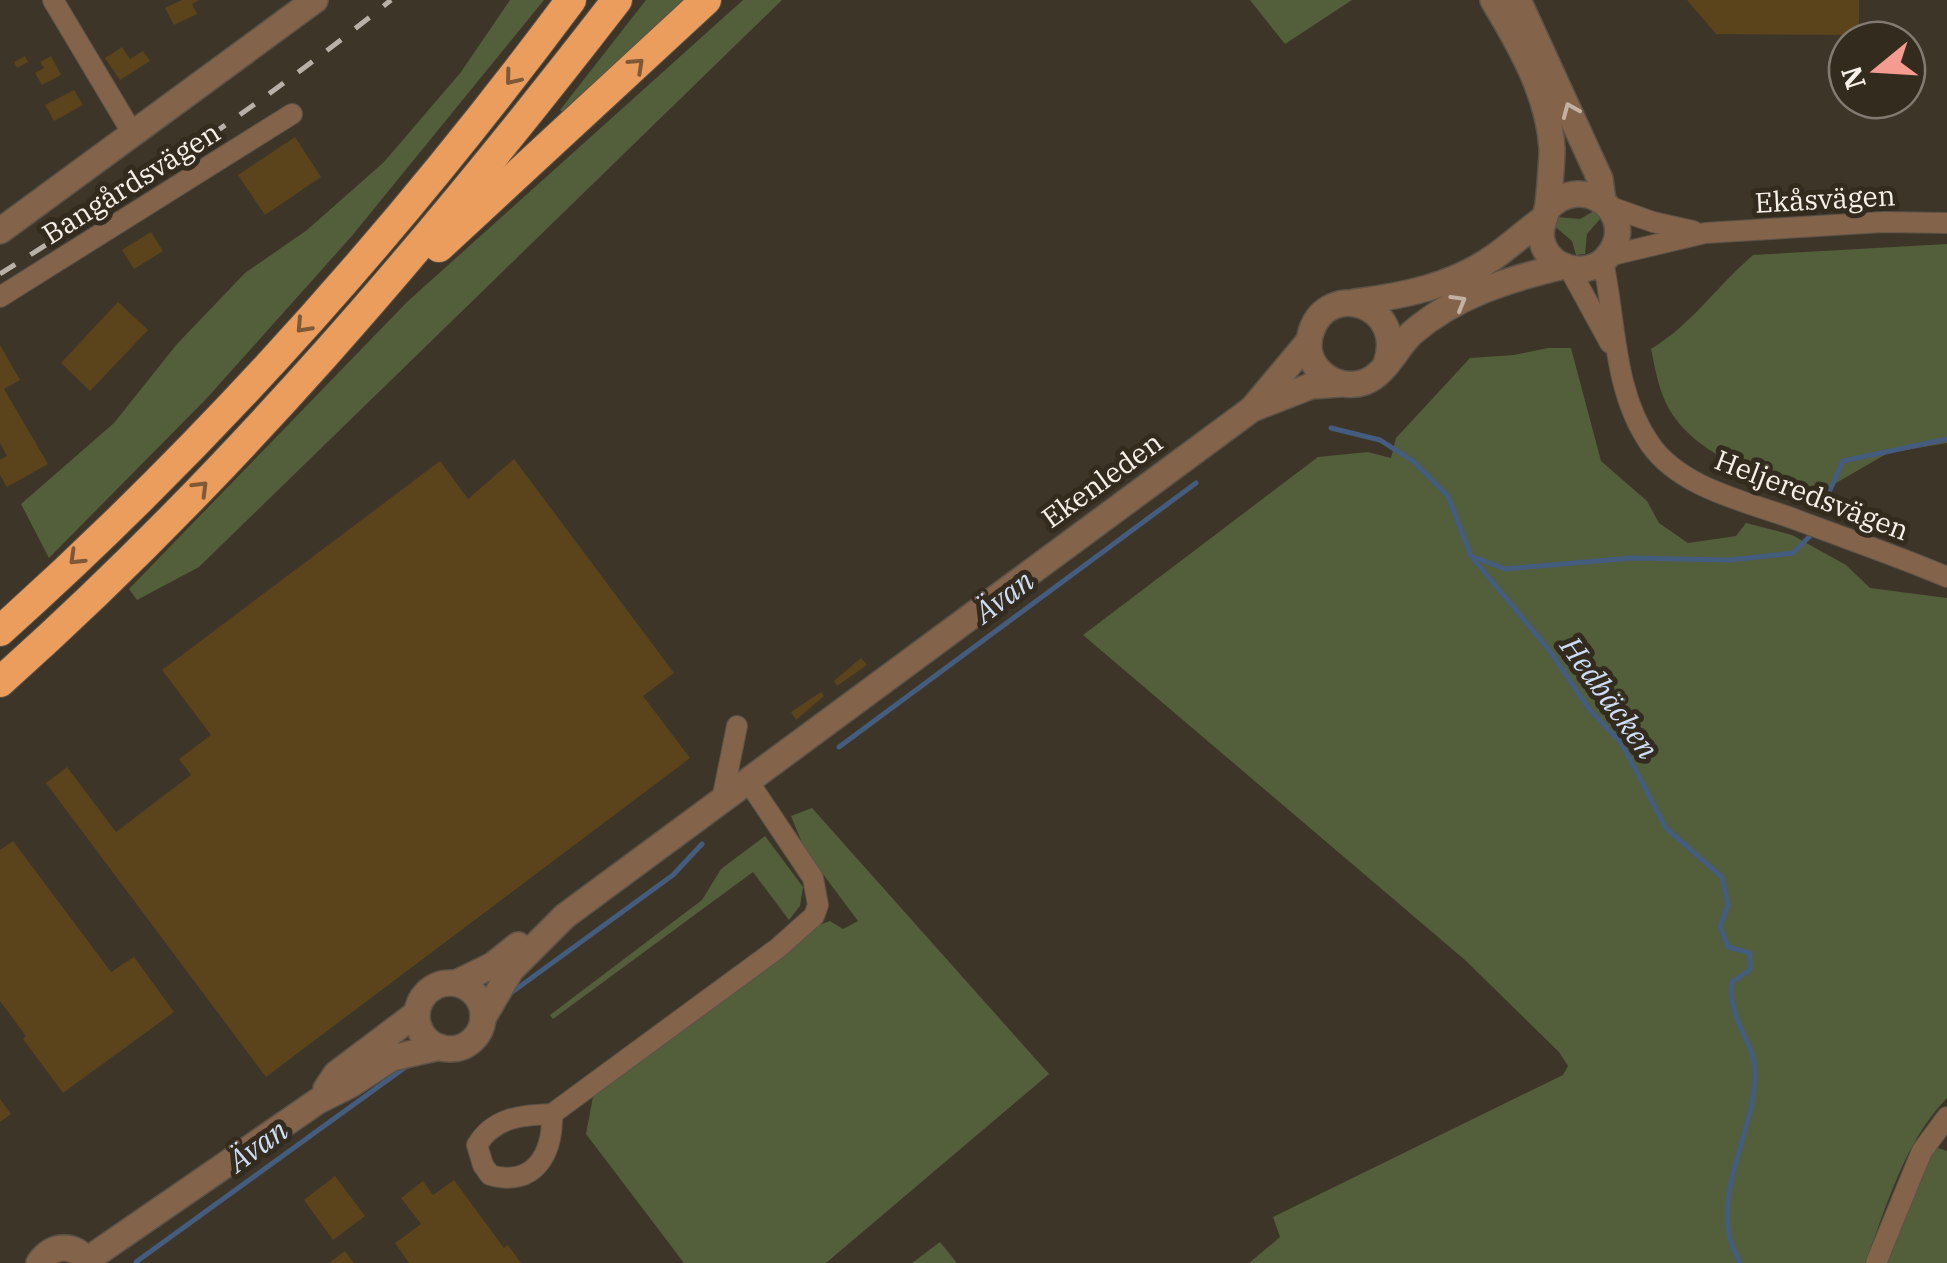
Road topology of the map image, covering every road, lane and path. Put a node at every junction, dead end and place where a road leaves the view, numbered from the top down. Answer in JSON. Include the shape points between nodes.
{"nodes":[{"id":1,"x":52,"y":0,"type":"edge"},
{"id":2,"x":316,"y":0,"type":"edge"},
{"id":3,"x":571,"y":0,"type":"edge"},
{"id":4,"x":617,"y":0,"type":"edge"},
{"id":5,"x":706,"y":0,"type":"edge"},
{"id":6,"x":1493,"y":0,"type":"edge"},
{"id":7,"x":1518,"y":0,"type":"edge"},
{"id":8,"x":292,"y":114,"type":"dead end"},
{"id":9,"x":133,"y":134,"type":"junction"},
{"id":10,"x":1605,"y":203,"type":"junction"},
{"id":11,"x":1545,"y":214,"type":"junction"},
{"id":12,"x":1947,"y":223,"type":"edge"},
{"id":13,"x":0,"y":231,"type":"edge"},
{"id":14,"x":1705,"y":233,"type":"junction"},
{"id":15,"x":1605,"y":258,"type":"junction"},
{"id":16,"x":1566,"y":267,"type":"junction"},
{"id":17,"x":0,"y":298,"type":"edge"},
{"id":18,"x":1349,"y":303,"type":"junction"},
{"id":19,"x":1309,"y":341,"type":"junction"},
{"id":20,"x":333,"y":344,"type":"junction"},
{"id":21,"x":1614,"y":348,"type":"junction"},
{"id":22,"x":1386,"y":364,"type":"junction"},
{"id":23,"x":1342,"y":384,"type":"junction"},
{"id":24,"x":1252,"y":409,"type":"junction"},
{"id":25,"x":1947,"y":576,"type":"edge"},
{"id":26,"x":0,"y":631,"type":"edge"},
{"id":27,"x":0,"y":682,"type":"edge"},
{"id":28,"x":737,"y":726,"type":"dead end"},
{"id":29,"x":748,"y":781,"type":"junction"},
{"id":30,"x":722,"y":800,"type":"junction"},
{"id":31,"x":565,"y":916,"type":"junction"},
{"id":32,"x":456,"y":983,"type":"junction"},
{"id":33,"x":417,"y":1013,"type":"junction"},
{"id":34,"x":483,"y":1018,"type":"junction"},
{"id":35,"x":440,"y":1047,"type":"junction"},
{"id":36,"x":318,"y":1101,"type":"junction"},
{"id":37,"x":552,"y":1114,"type":"dead end"},
{"id":38,"x":1947,"y":1117,"type":"edge"},
{"id":39,"x":88,"y":1261,"type":"edge"},
{"id":40,"x":39,"y":1263,"type":"edge"},
{"id":41,"x":1876,"y":1263,"type":"edge"}],
"edges":[{"from":1,"to":9,"type":"street"},
{"from":2,"to":9,"type":"street"},
{"from":3,"to":26,"type":"highway","one_way":true,"via":[[310,320]]},
{"from":4,"to":20,"type":"highway"},
{"from":20,"to":5,"type":"highway","one_way":true},
{"from":6,"to":11,"type":"street","via":[[1532,73],[1548,120]]},
{"from":10,"to":7,"type":"street","one_way":true},
{"from":8,"to":17,"type":"street","name":"Bangårdsvägen"},
{"from":9,"to":13,"type":"street"},
{"from":10,"to":11,"type":"street","via":[[1573,193]]},
{"from":10,"to":14,"type":"street","name":"Ekåsvägen"},
{"from":10,"to":15,"type":"street","via":[[1617,230]]},
{"from":11,"to":16,"type":"street","via":[[1544,247]]},
{"from":11,"to":18,"type":"street","via":[[1491,259],[1435,286]]},
{"from":12,"to":14,"type":"street","name":"Ekåsvägen"},
{"from":14,"to":15,"type":"street","name":"Ekåsvägen"},
{"from":15,"to":16,"type":"street","via":[[1588,268]]},
{"from":15,"to":21,"type":"street","name":"Heljeredsvägen"},
{"from":16,"to":21,"type":"street","name":"Heljeredsvägen"},
{"from":22,"to":16,"type":"street","one_way":true,"via":[[1411,334],[1476,292]]},
{"from":18,"to":19,"type":"street","via":[[1326,310]]},
{"from":18,"to":22,"type":"street","via":[[1372,310],[1388,328]]},
{"from":19,"to":23,"type":"street","via":[[1314,364]]},
{"from":19,"to":24,"type":"street","name":"Ekenleden"},
{"from":27,"to":20,"type":"highway","one_way":true,"via":[[210,479]]},
{"from":21,"to":25,"type":"street","name":"Heljeredsvägen","via":[[1642,429],[1672,467]]},
{"from":22,"to":23,"type":"street","via":[[1362,384]]},
{"from":23,"to":24,"type":"street","name":"Ekenleden","via":[[1311,386]]},
{"from":24,"to":29,"type":"street","name":"Ekenleden"},
{"from":28,"to":30,"type":"street"},
{"from":29,"to":30,"type":"street","name":"Ekenleden"},
{"from":29,"to":37,"type":"street","via":[[812,878],[818,894],[814,916]]},
{"from":30,"to":31,"type":"street","name":"Ekenleden"},
{"from":31,"to":32,"type":"street","name":"Ekenleden"},
{"from":31,"to":34,"type":"street","name":"Ekenleden","via":[[512,970]]},
{"from":32,"to":33,"type":"street","name":"Ekenleden","via":[[434,986]]},
{"from":32,"to":34,"type":"street","via":[[473,992]]},
{"from":33,"to":35,"type":"street","via":[[420,1031]]},
{"from":33,"to":36,"type":"street","name":"Ekenleden","via":[[336,1074]]},
{"from":34,"to":35,"type":"street","name":"Ekenleden","via":[[468,1043]]},
{"from":35,"to":36,"type":"street","name":"Ekenleden","via":[[392,1058]]},
{"from":36,"to":39,"type":"street","name":"Ekenleden"},
{"from":38,"to":41,"type":"street","via":[[1922,1151]]},
{"from":39,"to":40,"type":"street","name":"Ekenleden","via":[[62,1247]]}]}
